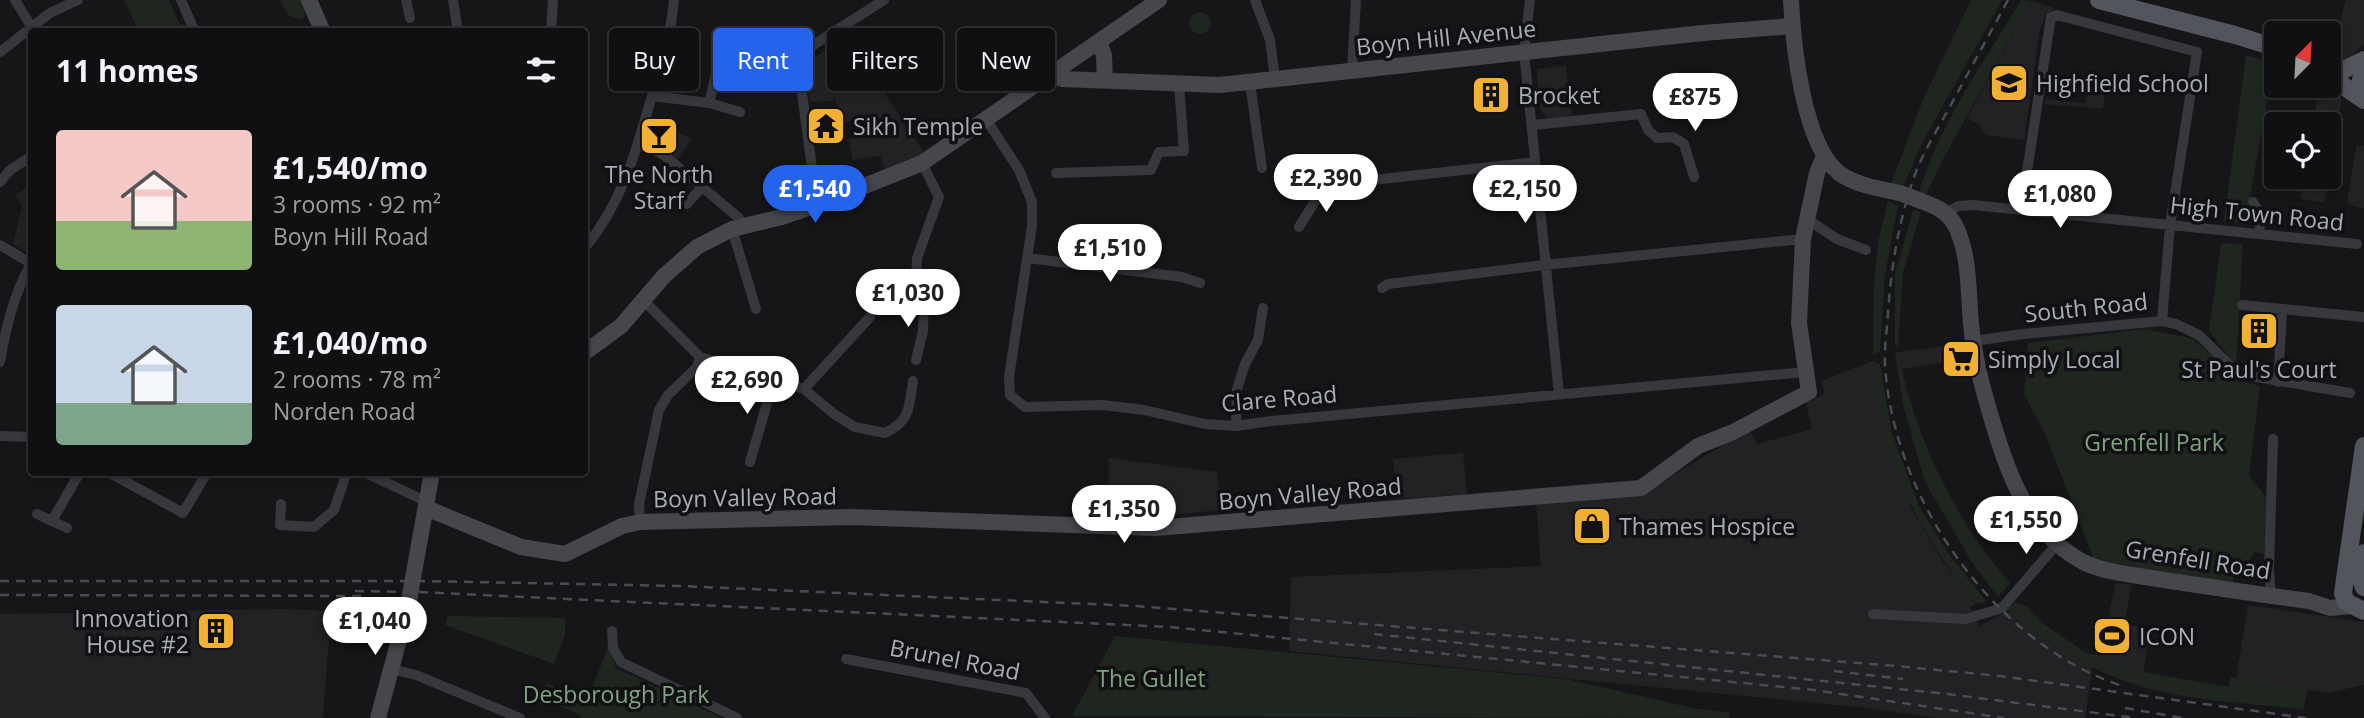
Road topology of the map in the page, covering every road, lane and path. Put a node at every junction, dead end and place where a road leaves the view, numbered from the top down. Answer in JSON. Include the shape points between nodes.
{"nodes":[{"id":1,"x":15,"y":0,"type":"edge"},
{"id":2,"x":78,"y":0,"type":"edge"},
{"id":3,"x":181,"y":0,"type":"edge"},
{"id":4,"x":309,"y":0,"type":"edge"},
{"id":5,"x":406,"y":0,"type":"edge"},
{"id":6,"x":453,"y":0,"type":"edge"},
{"id":7,"x":553,"y":0,"type":"edge"},
{"id":8,"x":674,"y":0,"type":"edge"},
{"id":9,"x":884,"y":0,"type":"edge"},
{"id":10,"x":1159,"y":0,"type":"edge"},
{"id":11,"x":1255,"y":0,"type":"edge"},
{"id":12,"x":1356,"y":0,"type":"edge"},
{"id":13,"x":1530,"y":0,"type":"edge"},
{"id":14,"x":1791,"y":0,"type":"edge"},
{"id":15,"x":2099,"y":0,"type":"edge"},
{"id":16,"x":410,"y":18,"type":"dead end"},
{"id":17,"x":31,"y":26,"type":"junction"},
{"id":18,"x":1792,"y":26,"type":"junction"},
{"id":19,"x":29,"y":28,"type":"edge"},
{"id":20,"x":193,"y":28,"type":"edge"},
{"id":21,"x":321,"y":28,"type":"edge"},
{"id":22,"x":457,"y":28,"type":"edge"},
{"id":23,"x":551,"y":28,"type":"edge"},
{"id":24,"x":28,"y":29,"type":"edge"},
{"id":25,"x":1099,"y":42,"type":"junction"},
{"id":26,"x":2264,"y":44,"type":"edge"},
{"id":27,"x":0,"y":52,"type":"edge"},
{"id":28,"x":1524,"y":52,"type":"junction"},
{"id":29,"x":2364,"y":60,"type":"edge"},
{"id":30,"x":2364,"y":68,"type":"edge"},
{"id":31,"x":1352,"y":70,"type":"junction"},
{"id":32,"x":2342,"y":71,"type":"edge"},
{"id":33,"x":1055,"y":72,"type":"edge"},
{"id":34,"x":1055,"y":76,"type":"edge"},
{"id":35,"x":1275,"y":79,"type":"junction"},
{"id":36,"x":1105,"y":80,"type":"junction"},
{"id":37,"x":1250,"y":83,"type":"junction"},
{"id":38,"x":1179,"y":85,"type":"junction"},
{"id":39,"x":2342,"y":85,"type":"edge"},
{"id":40,"x":713,"y":87,"type":"edge"},
{"id":41,"x":1027,"y":91,"type":"edge"},
{"id":42,"x":2364,"y":93,"type":"edge"},
{"id":43,"x":652,"y":96,"type":"junction"},
{"id":44,"x":2364,"y":100,"type":"edge"},
{"id":45,"x":709,"y":103,"type":"junction"},
{"id":46,"x":740,"y":112,"type":"dead end"},
{"id":47,"x":986,"y":119,"type":"junction"},
{"id":48,"x":1532,"y":125,"type":"junction"},
{"id":49,"x":639,"y":141,"type":"junction"},
{"id":50,"x":1824,"y":156,"type":"junction"},
{"id":51,"x":28,"y":159,"type":"edge"},
{"id":52,"x":1535,"y":162,"type":"junction"},
{"id":53,"x":922,"y":163,"type":"junction"},
{"id":54,"x":1262,"y":168,"type":"dead end"},
{"id":55,"x":1056,"y":173,"type":"dead end"},
{"id":56,"x":1694,"y":177,"type":"dead end"},
{"id":57,"x":0,"y":182,"type":"edge"},
{"id":58,"x":702,"y":187,"type":"junction"},
{"id":59,"x":2253,"y":202,"type":"dead end"},
{"id":60,"x":687,"y":204,"type":"dead end"},
{"id":61,"x":817,"y":205,"type":"junction"},
{"id":62,"x":2021,"y":210,"type":"junction"},
{"id":63,"x":1946,"y":213,"type":"junction"},
{"id":64,"x":1807,"y":219,"type":"junction"},
{"id":65,"x":735,"y":224,"type":"junction"},
{"id":66,"x":2171,"y":226,"type":"junction"},
{"id":67,"x":1299,"y":227,"type":"dead end"},
{"id":68,"x":2259,"y":233,"type":"junction"},
{"id":69,"x":1803,"y":239,"type":"junction"},
{"id":70,"x":588,"y":243,"type":"edge"},
{"id":71,"x":2357,"y":244,"type":"dead end"},
{"id":72,"x":0,"y":245,"type":"edge"},
{"id":73,"x":1866,"y":250,"type":"dead end"},
{"id":74,"x":1027,"y":258,"type":"junction"},
{"id":75,"x":28,"y":262,"type":"edge"},
{"id":76,"x":1544,"y":265,"type":"junction"},
{"id":77,"x":28,"y":269,"type":"edge"},
{"id":78,"x":1200,"y":283,"type":"dead end"},
{"id":79,"x":1382,"y":288,"type":"dead end"},
{"id":80,"x":643,"y":300,"type":"junction"},
{"id":81,"x":2242,"y":305,"type":"dead end"},
{"id":82,"x":1263,"y":308,"type":"dead end"},
{"id":83,"x":756,"y":309,"type":"dead end"},
{"id":84,"x":2282,"y":310,"type":"junction"},
{"id":85,"x":870,"y":317,"type":"dead end"},
{"id":86,"x":2363,"y":317,"type":"edge"},
{"id":87,"x":2162,"y":321,"type":"junction"},
{"id":88,"x":1973,"y":341,"type":"junction"},
{"id":89,"x":588,"y":351,"type":"edge"},
{"id":90,"x":701,"y":357,"type":"junction"},
{"id":91,"x":916,"y":360,"type":"dead end"},
{"id":92,"x":0,"y":362,"type":"edge"},
{"id":93,"x":1805,"y":372,"type":"junction"},
{"id":94,"x":774,"y":379,"type":"junction"},
{"id":95,"x":913,"y":381,"type":"dead end"},
{"id":96,"x":2278,"y":382,"type":"junction"},
{"id":97,"x":804,"y":389,"type":"junction"},
{"id":98,"x":2350,"y":393,"type":"dead end"},
{"id":99,"x":1559,"y":394,"type":"junction"},
{"id":100,"x":1236,"y":426,"type":"junction"},
{"id":101,"x":0,"y":436,"type":"edge"},
{"id":102,"x":28,"y":437,"type":"edge"},
{"id":103,"x":2273,"y":439,"type":"dead end"},
{"id":104,"x":2364,"y":446,"type":"edge"},
{"id":105,"x":750,"y":462,"type":"dead end"},
{"id":106,"x":78,"y":476,"type":"edge"},
{"id":107,"x":114,"y":476,"type":"edge"},
{"id":108,"x":205,"y":476,"type":"dead end"},
{"id":109,"x":346,"y":476,"type":"edge"},
{"id":110,"x":371,"y":476,"type":"edge"},
{"id":111,"x":431,"y":476,"type":"edge"},
{"id":112,"x":281,"y":504,"type":"dead end"},
{"id":113,"x":423,"y":504,"type":"junction"},
{"id":114,"x":37,"y":513,"type":"dead end"},
{"id":115,"x":52,"y":521,"type":"junction"},
{"id":116,"x":640,"y":522,"type":"junction"},
{"id":117,"x":67,"y":528,"type":"dead end"},
{"id":118,"x":2057,"y":544,"type":"junction"},
{"id":119,"x":2364,"y":553,"type":"edge"},
{"id":120,"x":2364,"y":588,"type":"edge"},
{"id":121,"x":2271,"y":596,"type":"junction"},
{"id":122,"x":2353,"y":603,"type":"edge"},
{"id":123,"x":1873,"y":614,"type":"dead end"},
{"id":124,"x":612,"y":631,"type":"dead end"},
{"id":125,"x":846,"y":659,"type":"dead end"},
{"id":126,"x":391,"y":669,"type":"junction"},
{"id":127,"x":378,"y":718,"type":"edge"},
{"id":128,"x":520,"y":718,"type":"edge"},
{"id":129,"x":737,"y":718,"type":"edge"},
{"id":130,"x":1045,"y":718,"type":"edge"}],
"edges":[{"from":1,"to":17,"type":"street"},
{"from":2,"to":17,"type":"street"},
{"from":3,"to":20,"type":"street"},
{"from":4,"to":21,"type":"street"},
{"from":5,"to":16,"type":"street"},
{"from":6,"to":22,"type":"street"},
{"from":7,"to":23,"type":"street"},
{"from":8,"to":43,"type":"street","via":[[668,43]]},
{"from":9,"to":61,"type":"street","via":[[804,51],[798,64]]},
{"from":10,"to":25,"type":"street"},
{"from":11,"to":35,"type":"street","via":[[1270,40]]},
{"from":12,"to":31,"type":"street"},
{"from":13,"to":28,"type":"street"},
{"from":14,"to":18,"type":"street"},
{"from":15,"to":26,"type":"main road"},
{"from":17,"to":19,"type":"street"},
{"from":18,"to":28,"type":"street","name":"Boyn Hill Avenue"},
{"from":18,"to":50,"type":"street","via":[[1807,111]]},
{"from":24,"to":27,"type":"street"},
{"from":25,"to":33,"type":"street"},
{"from":25,"to":36,"type":"street"},
{"from":28,"to":31,"type":"street","name":"Boyn Hill Avenue"},
{"from":28,"to":48,"type":"street"},
{"from":29,"to":32,"type":"main road"},
{"from":30,"to":42,"type":"main road"},
{"from":31,"to":35,"type":"street","name":"Boyn Hill Avenue"},
{"from":34,"to":36,"type":"street","name":"Boyn Hill Avenue"},
{"from":35,"to":37,"type":"street","name":"Boyn Hill Avenue"},
{"from":36,"to":38,"type":"street","name":"Boyn Hill Avenue"},
{"from":37,"to":38,"type":"street","name":"Boyn Hill Avenue"},
{"from":37,"to":54,"type":"street"},
{"from":38,"to":55,"type":"street","via":[[1184,151],[1158,152],[1151,170]]},
{"from":39,"to":44,"type":"main road"},
{"from":40,"to":45,"type":"street"},
{"from":41,"to":47,"type":"street"},
{"from":43,"to":45,"type":"street"},
{"from":43,"to":49,"type":"street"},
{"from":45,"to":46,"type":"street"},
{"from":47,"to":53,"type":"street"},
{"from":47,"to":74,"type":"street","name":"Clare Road","via":[[1019,170],[1032,202]]},
{"from":48,"to":52,"type":"street"},
{"from":48,"to":56,"type":"street","via":[[1646,113],[1648,130],[1657,138],[1673,137],[1684,144]]},
{"from":49,"to":58,"type":"street"},
{"from":49,"to":70,"type":"street","via":[[617,201]]},
{"from":50,"to":63,"type":"street","bridge":true,"via":[[1847,178],[1900,193]]},
{"from":50,"to":64,"type":"street"},
{"from":51,"to":57,"type":"street"},
{"from":52,"to":67,"type":"street","via":[[1369,185],[1337,184],[1320,193]]},
{"from":52,"to":76,"type":"street"},
{"from":53,"to":61,"type":"street"},
{"from":53,"to":91,"type":"street","via":[[939,197],[917,258],[916,281],[924,300]]},
{"from":58,"to":60,"type":"street"},
{"from":58,"to":65,"type":"street"},
{"from":59,"to":68,"type":"street","via":[[2261,215]]},
{"from":61,"to":65,"type":"street","via":[[782,217]]},
{"from":62,"to":63,"type":"street","name":"High Town Road","via":[[1958,206]]},
{"from":62,"to":66,"type":"street","name":"High Town Road"},
{"from":62,"to":66,"type":"street","via":[[2048,25],[2057,15],[2197,52]]},
{"from":63,"to":88,"type":"street","name":"Grenfell Road","via":[[1962,246]]},
{"from":64,"to":69,"type":"street"},
{"from":64,"to":73,"type":"street","via":[[1837,239]]},
{"from":65,"to":80,"type":"street","via":[[697,247]]},
{"from":65,"to":83,"type":"street"},
{"from":66,"to":68,"type":"street","name":"High Town Road"},
{"from":66,"to":87,"type":"street"},
{"from":68,"to":71,"type":"street","name":"High Town Road"},
{"from":69,"to":76,"type":"street"},
{"from":69,"to":93,"type":"street","via":[[1799,323]]},
{"from":72,"to":75,"type":"street"},
{"from":74,"to":78,"type":"street"},
{"from":74,"to":100,"type":"street","name":"Clare Road","via":[[1009,377],[1010,395],[1018,403],[1025,407],[1102,405]]},
{"from":76,"to":79,"type":"street"},
{"from":76,"to":99,"type":"street"},
{"from":77,"to":92,"type":"street","via":[[7,321]]},
{"from":80,"to":89,"type":"street","via":[[621,326]]},
{"from":80,"to":90,"type":"street"},
{"from":81,"to":84,"type":"street"},
{"from":82,"to":100,"type":"street","via":[[1258,340],[1237,390]]},
{"from":84,"to":86,"type":"street"},
{"from":84,"to":96,"type":"street"},
{"from":85,"to":97,"type":"street"},
{"from":87,"to":88,"type":"street","name":"South Road"},
{"from":87,"to":96,"type":"street","name":"South Road","via":[[2199,335],[2239,374]]},
{"from":88,"to":118,"type":"street","name":"Grenfell Road","via":[[2002,456],[2031,515]]},
{"from":90,"to":94,"type":"street"},
{"from":90,"to":116,"type":"street","via":[[659,410],[639,503]]},
{"from":93,"to":99,"type":"street","name":"Clare Road"},
{"from":93,"to":116,"type":"street","name":"Boyn Valley Road","via":[[1809,392],[1698,446],[1641,488],[1155,528],[852,517]]},
{"from":94,"to":97,"type":"street"},
{"from":94,"to":105,"type":"street"},
{"from":95,"to":97,"type":"street","via":[[908,414],[885,433],[855,427]]},
{"from":96,"to":98,"type":"street","name":"South Road"},
{"from":99,"to":100,"type":"street","name":"Clare Road"},
{"from":101,"to":102,"type":"street"},
{"from":103,"to":121,"type":"street"},
{"from":104,"to":122,"type":"main road"},
{"from":106,"to":115,"type":"street"},
{"from":107,"to":108,"type":"street","via":[[182,518]]},
{"from":109,"to":112,"type":"street","via":[[334,510],[314,527],[280,525]]},
{"from":110,"to":113,"type":"street"},
{"from":111,"to":113,"type":"street"},
{"from":113,"to":116,"type":"street","name":"Boyn Valley Road","via":[[521,547],[565,554]]},
{"from":113,"to":126,"type":"street","via":[[408,606]]},
{"from":114,"to":115,"type":"street"},
{"from":115,"to":117,"type":"street"},
{"from":118,"to":121,"type":"street","name":"Grenfell Road","via":[[2090,565]]},
{"from":118,"to":123,"type":"street","via":[[2002,608],[1966,619]]},
{"from":119,"to":120,"type":"main road"},
{"from":120,"to":122,"type":"street","name":"Grenfell Road"},
{"from":121,"to":122,"type":"street","name":"Grenfell Road","via":[[2330,608]]},
{"from":124,"to":129,"type":"street","via":[[613,648],[621,662]]},
{"from":125,"to":130,"type":"street","name":"Brunel Road","via":[[1026,693]]},
{"from":126,"to":127,"type":"street"},
{"from":126,"to":128,"type":"street"}]}
